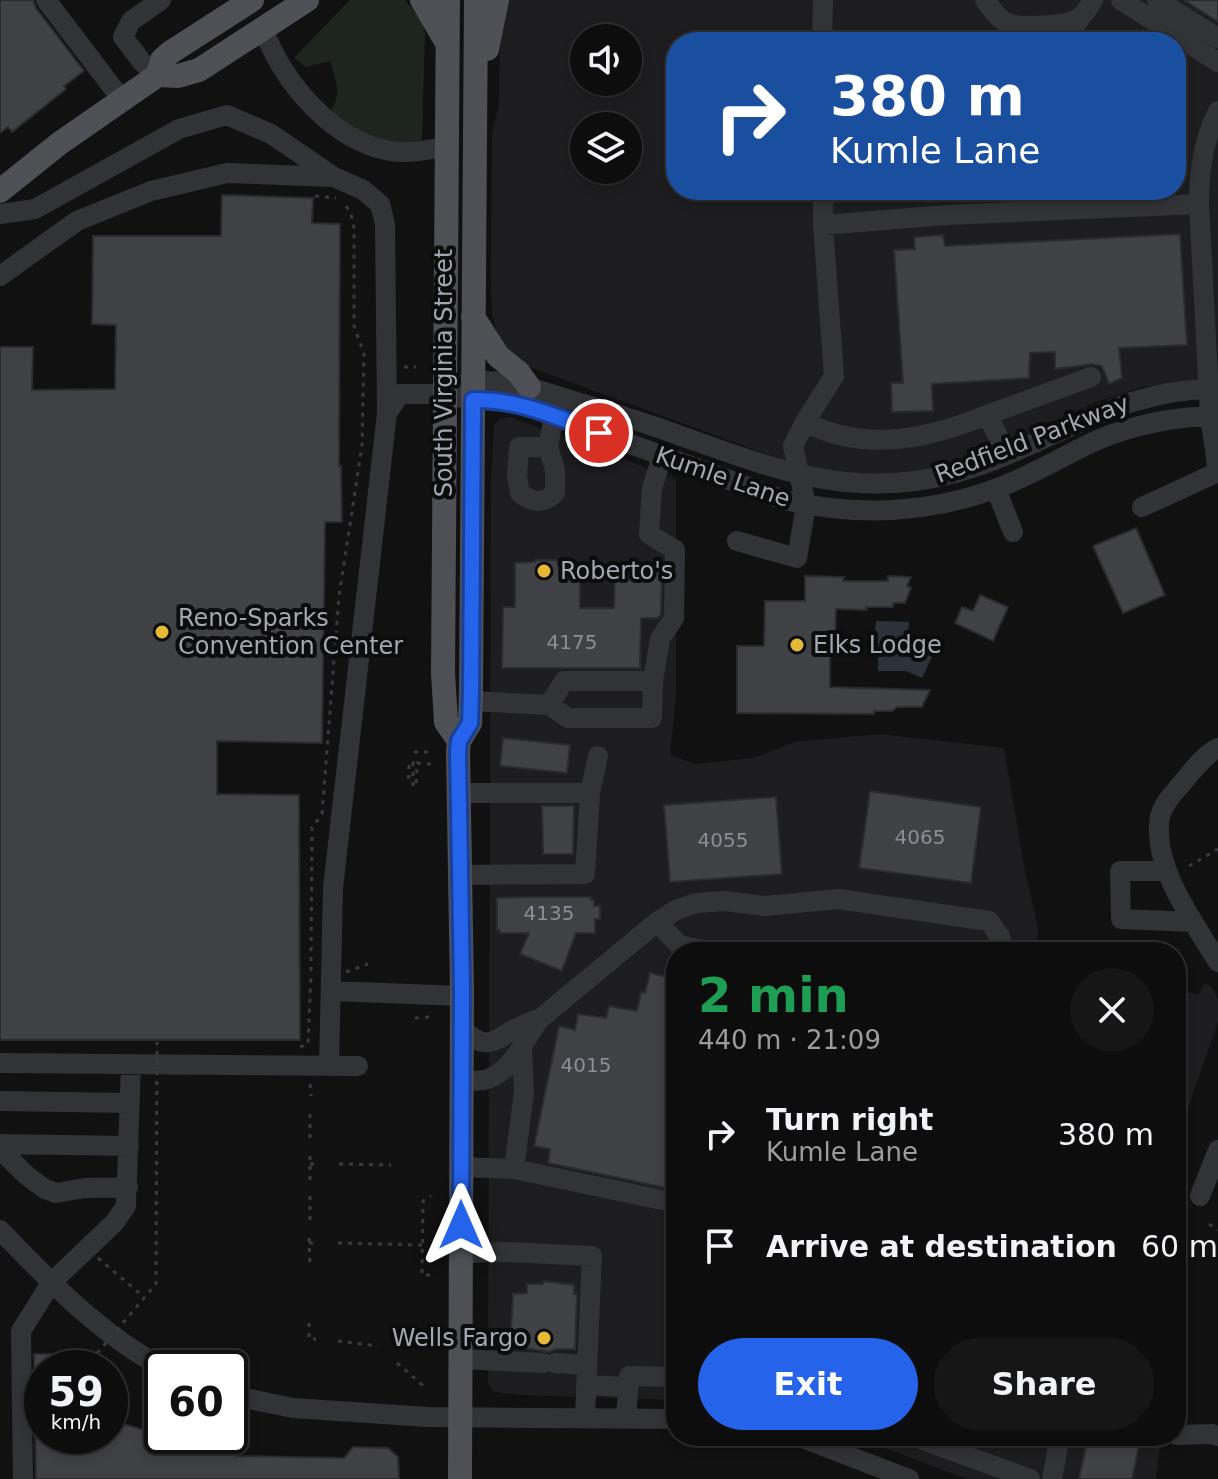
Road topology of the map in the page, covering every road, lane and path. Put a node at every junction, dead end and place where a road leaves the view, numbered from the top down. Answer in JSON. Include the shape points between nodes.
{"nodes":[{"id":1,"x":46,"y":0,"type":"edge"},
{"id":2,"x":161,"y":0,"type":"edge"},
{"id":3,"x":252,"y":0,"type":"edge"},
{"id":4,"x":307,"y":0,"type":"edge"},
{"id":5,"x":422,"y":0,"type":"edge"},
{"id":6,"x":448,"y":0,"type":"edge"},
{"id":7,"x":476,"y":0,"type":"edge"},
{"id":8,"x":497,"y":0,"type":"edge"},
{"id":9,"x":823,"y":0,"type":"edge"},
{"id":10,"x":985,"y":0,"type":"edge"},
{"id":11,"x":1093,"y":0,"type":"edge"},
{"id":12,"x":1121,"y":0,"type":"edge"},
{"id":13,"x":1157,"y":0,"type":"edge"},
{"id":14,"x":1080,"y":19,"type":"junction"},
{"id":15,"x":263,"y":28,"type":"junction"},
{"id":16,"x":822,"y":32,"type":"edge"},
{"id":17,"x":1069,"y":32,"type":"edge"},
{"id":18,"x":1171,"y":32,"type":"edge"},
{"id":19,"x":1218,"y":38,"type":"edge"},
{"id":20,"x":1186,"y":42,"type":"edge"},
{"id":21,"x":447,"y":44,"type":"junction"},
{"id":22,"x":1218,"y":62,"type":"edge"},
{"id":23,"x":158,"y":75,"type":"junction"},
{"id":24,"x":122,"y":100,"type":"junction"},
{"id":25,"x":475,"y":107,"type":"junction"},
{"id":26,"x":1218,"y":111,"type":"edge"},
{"id":27,"x":445,"y":147,"type":"junction"},
{"id":28,"x":334,"y":177,"type":"junction"},
{"id":29,"x":0,"y":191,"type":"edge"},
{"id":30,"x":315,"y":196,"type":"dead end"},
{"id":31,"x":823,"y":200,"type":"edge"},
{"id":32,"x":1199,"y":204,"type":"junction"},
{"id":33,"x":0,"y":214,"type":"edge"},
{"id":34,"x":823,"y":225,"type":"junction"},
{"id":35,"x":0,"y":276,"type":"edge"},
{"id":36,"x":473,"y":317,"type":"junction"},
{"id":37,"x":1091,"y":377,"type":"dead end"},
{"id":38,"x":529,"y":387,"type":"junction"},
{"id":39,"x":1214,"y":389,"type":"edge"},
{"id":40,"x":473,"y":391,"type":"junction"},
{"id":41,"x":444,"y":394,"type":"junction"},
{"id":42,"x":387,"y":413,"type":"junction"},
{"id":43,"x":987,"y":415,"type":"junction"},
{"id":44,"x":554,"y":416,"type":"junction"},
{"id":45,"x":1214,"y":416,"type":"edge"},
{"id":46,"x":805,"y":422,"type":"junction"},
{"id":47,"x":548,"y":447,"type":"junction"},
{"id":48,"x":1007,"y":453,"type":"junction"},
{"id":49,"x":662,"y":457,"type":"junction"},
{"id":50,"x":1218,"y":472,"type":"edge"},
{"id":51,"x":797,"y":475,"type":"junction"},
{"id":52,"x":996,"y":489,"type":"junction"},
{"id":53,"x":806,"y":505,"type":"junction"},
{"id":54,"x":1142,"y":507,"type":"dead end"},
{"id":55,"x":1013,"y":532,"type":"dead end"},
{"id":56,"x":737,"y":541,"type":"dead end"},
{"id":57,"x":653,"y":681,"type":"junction"},
{"id":58,"x":471,"y":701,"type":"junction"},
{"id":59,"x":549,"y":705,"type":"junction"},
{"id":60,"x":459,"y":741,"type":"junction"},
{"id":61,"x":1218,"y":748,"type":"edge"},
{"id":62,"x":414,"y":752,"type":"dead end"},
{"id":63,"x":431,"y":752,"type":"dead end"},
{"id":64,"x":598,"y":756,"type":"dead end"},
{"id":65,"x":431,"y":764,"type":"dead end"},
{"id":66,"x":407,"y":777,"type":"dead end"},
{"id":67,"x":459,"y":793,"type":"junction"},
{"id":68,"x":590,"y":793,"type":"junction"},
{"id":69,"x":1218,"y":849,"type":"edge"},
{"id":70,"x":1189,"y":866,"type":"dead end"},
{"id":71,"x":1167,"y":871,"type":"junction"},
{"id":72,"x":460,"y":875,"type":"junction"},
{"id":73,"x":657,"y":922,"type":"junction"},
{"id":74,"x":1193,"y":922,"type":"junction"},
{"id":75,"x":675,"y":942,"type":"edge"},
{"id":76,"x":1001,"y":942,"type":"edge"},
{"id":77,"x":1218,"y":962,"type":"edge"},
{"id":78,"x":368,"y":964,"type":"dead end"},
{"id":79,"x":311,"y":971,"type":"junction"},
{"id":80,"x":319,"y":972,"type":"dead end"},
{"id":81,"x":346,"y":972,"type":"dead end"},
{"id":82,"x":331,"y":991,"type":"junction"},
{"id":83,"x":462,"y":996,"type":"junction"},
{"id":84,"x":430,"y":1017,"type":"dead end"},
{"id":85,"x":415,"y":1018,"type":"dead end"},
{"id":86,"x":541,"y":1018,"type":"junction"},
{"id":87,"x":461,"y":1029,"type":"junction"},
{"id":88,"x":157,"y":1042,"type":"dead end"},
{"id":89,"x":308,"y":1044,"type":"junction"},
{"id":90,"x":289,"y":1047,"type":"dead end"},
{"id":91,"x":522,"y":1048,"type":"junction"},
{"id":92,"x":311,"y":1049,"type":"dead end"},
{"id":93,"x":0,"y":1063,"type":"edge"},
{"id":94,"x":131,"y":1064,"type":"junction"},
{"id":95,"x":329,"y":1066,"type":"junction"},
{"id":96,"x":358,"y":1066,"type":"dead end"},
{"id":97,"x":310,"y":1076,"type":"dead end"},
{"id":98,"x":462,"y":1081,"type":"junction"},
{"id":99,"x":311,"y":1096,"type":"dead end"},
{"id":100,"x":0,"y":1101,"type":"edge"},
{"id":101,"x":130,"y":1103,"type":"junction"},
{"id":102,"x":310,"y":1112,"type":"dead end"},
{"id":103,"x":310,"y":1138,"type":"dead end"},
{"id":104,"x":129,"y":1146,"type":"junction"},
{"id":105,"x":0,"y":1147,"type":"edge"},
{"id":106,"x":1218,"y":1150,"type":"edge"},
{"id":107,"x":310,"y":1153,"type":"dead end"},
{"id":108,"x":310,"y":1164,"type":"junction"},
{"id":109,"x":318,"y":1164,"type":"dead end"},
{"id":110,"x":339,"y":1164,"type":"dead end"},
{"id":111,"x":391,"y":1165,"type":"dead end"},
{"id":112,"x":461,"y":1167,"type":"junction"},
{"id":113,"x":514,"y":1169,"type":"junction"},
{"id":114,"x":310,"y":1180,"type":"dead end"},
{"id":115,"x":128,"y":1187,"type":"junction"},
{"id":116,"x":310,"y":1196,"type":"dead end"},
{"id":117,"x":431,"y":1196,"type":"dead end"},
{"id":118,"x":1200,"y":1196,"type":"dead end"},
{"id":119,"x":666,"y":1201,"type":"edge"},
{"id":120,"x":310,"y":1222,"type":"dead end"},
{"id":121,"x":1209,"y":1224,"type":"dead end"},
{"id":122,"x":0,"y":1230,"type":"edge"},
{"id":123,"x":1218,"y":1230,"type":"edge"},
{"id":124,"x":318,"y":1243,"type":"dead end"},
{"id":125,"x":338,"y":1243,"type":"dead end"},
{"id":126,"x":423,"y":1245,"type":"junction"},
{"id":127,"x":88,"y":1250,"type":"junction"},
{"id":128,"x":461,"y":1253,"type":"junction"},
{"id":129,"x":310,"y":1264,"type":"dead end"},
{"id":130,"x":430,"y":1275,"type":"dead end"},
{"id":131,"x":51,"y":1283,"type":"junction"},
{"id":132,"x":144,"y":1297,"type":"junction"},
{"id":133,"x":309,"y":1323,"type":"dead end"},
{"id":134,"x":316,"y":1339,"type":"dead end"},
{"id":135,"x":338,"y":1341,"type":"dead end"},
{"id":136,"x":378,"y":1346,"type":"dead end"},
{"id":137,"x":100,"y":1350,"type":"edge"},
{"id":138,"x":144,"y":1357,"type":"edge"},
{"id":139,"x":461,"y":1359,"type":"junction"},
{"id":140,"x":397,"y":1363,"type":"dead end"},
{"id":141,"x":587,"y":1375,"type":"junction"},
{"id":142,"x":666,"y":1377,"type":"edge"},
{"id":143,"x":628,"y":1387,"type":"junction"},
{"id":144,"x":427,"y":1389,"type":"dead end"},
{"id":145,"x":248,"y":1399,"type":"edge"},
{"id":146,"x":585,"y":1417,"type":"junction"},
{"id":147,"x":462,"y":1418,"type":"junction"},
{"id":148,"x":626,"y":1418,"type":"junction"},
{"id":149,"x":666,"y":1419,"type":"edge"},
{"id":150,"x":1186,"y":1435,"type":"edge"},
{"id":151,"x":1218,"y":1436,"type":"edge"},
{"id":152,"x":842,"y":1446,"type":"edge"},
{"id":153,"x":939,"y":1446,"type":"edge"},
{"id":154,"x":1058,"y":1446,"type":"edge"},
{"id":155,"x":23,"y":1479,"type":"edge"},
{"id":156,"x":460,"y":1479,"type":"edge"},
{"id":157,"x":909,"y":1479,"type":"edge"},
{"id":158,"x":1030,"y":1479,"type":"edge"},
{"id":159,"x":1052,"y":1479,"type":"edge"}],
"edges":[{"from":1,"to":24,"type":"street"},
{"from":2,"to":23,"type":"street","via":[[131,21],[123,37]]},
{"from":3,"to":23,"type":"main road","via":[[171,52]]},
{"from":4,"to":15,"type":"main road"},
{"from":5,"to":21,"type":"main road"},
{"from":6,"to":21,"type":"main road","name":"South Virginia Street"},
{"from":7,"to":25,"type":"main road","name":"South Virginia Street"},
{"from":8,"to":25,"type":"main road"},
{"from":9,"to":16,"type":"street"},
{"from":10,"to":14,"type":"street","via":[[1008,23]]},
{"from":11,"to":14,"type":"street"},
{"from":12,"to":18,"type":"street"},
{"from":13,"to":19,"type":"street"},
{"from":14,"to":17,"type":"street"},
{"from":15,"to":23,"type":"main road","via":[[189,75]]},
{"from":15,"to":27,"type":"street","via":[[281,69],[346,135],[389,151]]},
{"from":20,"to":22,"type":"street"},
{"from":21,"to":27,"type":"main road","name":"South Virginia Street"},
{"from":23,"to":24,"type":"main road"},
{"from":24,"to":29,"type":"main road"},
{"from":25,"to":36,"type":"main road","name":"South Virginia Street"},
{"from":26,"to":32,"type":"street","via":[[1199,171]]},
{"from":27,"to":41,"type":"main road","name":"South Virginia Street"},
{"from":28,"to":33,"type":"street","via":[[271,134],[227,115],[179,129],[35,209]]},
{"from":28,"to":35,"type":"street","via":[[227,173],[151,191],[77,221]]},
{"from":28,"to":42,"type":"street","via":[[380,204],[385,224]]},
{"from":30,"to":79,"type":"path","via":[[337,198],[351,214],[354,326],[364,354],[362,446],[339,596],[322,814],[312,828]]},
{"from":31,"to":34,"type":"street"},
{"from":32,"to":34,"type":"street"},
{"from":32,"to":39,"type":"street"},
{"from":34,"to":46,"type":"street","via":[[834,376]]},
{"from":36,"to":38,"type":"main road","via":[[498,356]]},
{"from":36,"to":40,"type":"main road","name":"South Virginia Street"},
{"from":37,"to":43,"type":"street"},
{"from":38,"to":40,"type":"street","name":"Kumle Lane","via":[[510,383]]},
{"from":38,"to":51,"type":"street","name":"Kumle Lane"},
{"from":39,"to":45,"type":"street"},
{"from":39,"to":48,"type":"street","name":"Redfield Parkway","via":[[1138,399]]},
{"from":40,"to":41,"type":"street","name":"Kumle Lane"},
{"from":40,"to":44,"type":"street","name":"Kumle Lane"},
{"from":40,"to":58,"type":"main road","name":"South Virginia Street"},
{"from":41,"to":42,"type":"street","name":"Kumle Lane","via":[[400,394]]},
{"from":41,"to":60,"type":"main road","name":"South Virginia Street","via":[[443,673],[446,722]]},
{"from":42,"to":82,"type":"street","via":[[333,888]]},
{"from":43,"to":46,"type":"street","via":[[927,436],[874,441],[828,434]]},
{"from":43,"to":48,"type":"street"},
{"from":44,"to":47,"type":"street"},
{"from":44,"to":49,"type":"street","name":"Kumle Lane"},
{"from":45,"to":50,"type":"street"},
{"from":45,"to":52,"type":"street","name":"Redfield Parkway","via":[[1118,433]]},
{"from":46,"to":51,"type":"street","via":[[793,446]]},
{"from":47,"to":47,"type":"street","via":[[519,447],[520,493],[531,501],[546,501],[555,493]]},
{"from":48,"to":51,"type":"street","name":"Redfield Parkway","via":[[957,473],[893,484]]},
{"from":49,"to":53,"type":"street","name":"Kumle Lane"},
{"from":49,"to":57,"type":"street","via":[[652,488],[649,534],[675,550],[674,618],[660,639]]},
{"from":50,"to":54,"type":"street"},
{"from":51,"to":53,"type":"street"},
{"from":52,"to":53,"type":"street","name":"Redfield Parkway","via":[[894,512]]},
{"from":52,"to":55,"type":"street"},
{"from":53,"to":56,"type":"street","via":[[797,558]]},
{"from":57,"to":59,"type":"street","via":[[564,681]]},
{"from":57,"to":59,"type":"street","via":[[652,718],[568,718]]},
{"from":58,"to":59,"type":"street"},
{"from":58,"to":60,"type":"main road","name":"South Virginia Street","via":[[470,723]]},
{"from":60,"to":67,"type":"main road","name":"South Virginia Street"},
{"from":61,"to":71,"type":"street","via":[[1165,803],[1159,849]]},
{"from":62,"to":63,"type":"path"},
{"from":64,"to":68,"type":"street"},
{"from":65,"to":66,"type":"path","via":[[417,763],[416,786],[413,762]]},
{"from":67,"to":68,"type":"street"},
{"from":67,"to":72,"type":"main road","name":"South Virginia Street"},
{"from":68,"to":72,"type":"street","via":[[585,874]]},
{"from":69,"to":70,"type":"path"},
{"from":71,"to":74,"type":"street"},
{"from":71,"to":74,"type":"street","via":[[1120,871],[1121,919]]},
{"from":72,"to":83,"type":"main road","name":"South Virginia Street"},
{"from":73,"to":75,"type":"street"},
{"from":73,"to":76,"type":"street","via":[[696,903],[765,906],[838,899],[989,921]]},
{"from":73,"to":86,"type":"street"},
{"from":74,"to":77,"type":"street"},
{"from":78,"to":81,"type":"path"},
{"from":79,"to":80,"type":"path"},
{"from":79,"to":89,"type":"path"},
{"from":82,"to":83,"type":"street"},
{"from":82,"to":95,"type":"street"},
{"from":83,"to":87,"type":"main road","name":"South Virginia Street"},
{"from":84,"to":85,"type":"path"},
{"from":86,"to":87,"type":"street","via":[[486,1043]]},
{"from":86,"to":91,"type":"street"},
{"from":87,"to":98,"type":"main road","name":"South Virginia Street"},
{"from":88,"to":132,"type":"path","bridge":true,"via":[[156,1284]]},
{"from":89,"to":90,"type":"path"},
{"from":89,"to":92,"type":"path"},
{"from":91,"to":98,"type":"street","via":[[503,1071],[486,1080]]},
{"from":91,"to":113,"type":"street","via":[[524,1092]]},
{"from":93,"to":94,"type":"street"},
{"from":94,"to":95,"type":"street"},
{"from":94,"to":101,"type":"street"},
{"from":95,"to":96,"type":"street"},
{"from":97,"to":99,"type":"path"},
{"from":98,"to":112,"type":"main road","name":"South Virginia Street"},
{"from":100,"to":101,"type":"street"},
{"from":101,"to":104,"type":"street"},
{"from":102,"to":103,"type":"path"},
{"from":104,"to":105,"type":"street"},
{"from":104,"to":115,"type":"street"},
{"from":105,"to":115,"type":"street","via":[[26,1175],[56,1193]]},
{"from":106,"to":118,"type":"street"},
{"from":107,"to":108,"type":"path"},
{"from":108,"to":109,"type":"path"},
{"from":108,"to":114,"type":"path"},
{"from":110,"to":111,"type":"path"},
{"from":112,"to":113,"type":"street"},
{"from":112,"to":128,"type":"main road","name":"South Virginia Street"},
{"from":113,"to":119,"type":"street"},
{"from":115,"to":127,"type":"street","via":[[126,1206]]},
{"from":116,"to":120,"type":"path"},
{"from":117,"to":126,"type":"path","via":[[423,1201]]},
{"from":121,"to":123,"type":"path"},
{"from":122,"to":131,"type":"street"},
{"from":124,"to":129,"type":"path","via":[[309,1240]]},
{"from":125,"to":126,"type":"path"},
{"from":126,"to":130,"type":"path","via":[[422,1275]]},
{"from":127,"to":131,"type":"street"},
{"from":127,"to":132,"type":"path"},
{"from":128,"to":139,"type":"main road","name":"South Virginia Street"},
{"from":128,"to":141,"type":"street","via":[[592,1256]]},
{"from":131,"to":138,"type":"street"},
{"from":131,"to":155,"type":"street","via":[[21,1331]]},
{"from":132,"to":137,"type":"path","bridge":true},
{"from":133,"to":134,"type":"path","via":[[309,1339]]},
{"from":135,"to":136,"type":"path"},
{"from":139,"to":141,"type":"street","via":[[549,1363]]},
{"from":139,"to":147,"type":"main road","name":"South Virginia Street"},
{"from":140,"to":144,"type":"path"},
{"from":141,"to":143,"type":"street"},
{"from":141,"to":146,"type":"street"},
{"from":142,"to":143,"type":"street","via":[[629,1376]]},
{"from":143,"to":148,"type":"street"},
{"from":145,"to":147,"type":"street","via":[[293,1408]]},
{"from":146,"to":147,"type":"street"},
{"from":146,"to":148,"type":"street"},
{"from":147,"to":156,"type":"main road","name":"South Virginia Street"},
{"from":148,"to":149,"type":"street"},
{"from":150,"to":151,"type":"street"},
{"from":152,"to":157,"type":"street"},
{"from":153,"to":158,"type":"street"},
{"from":154,"to":159,"type":"street"}]}
